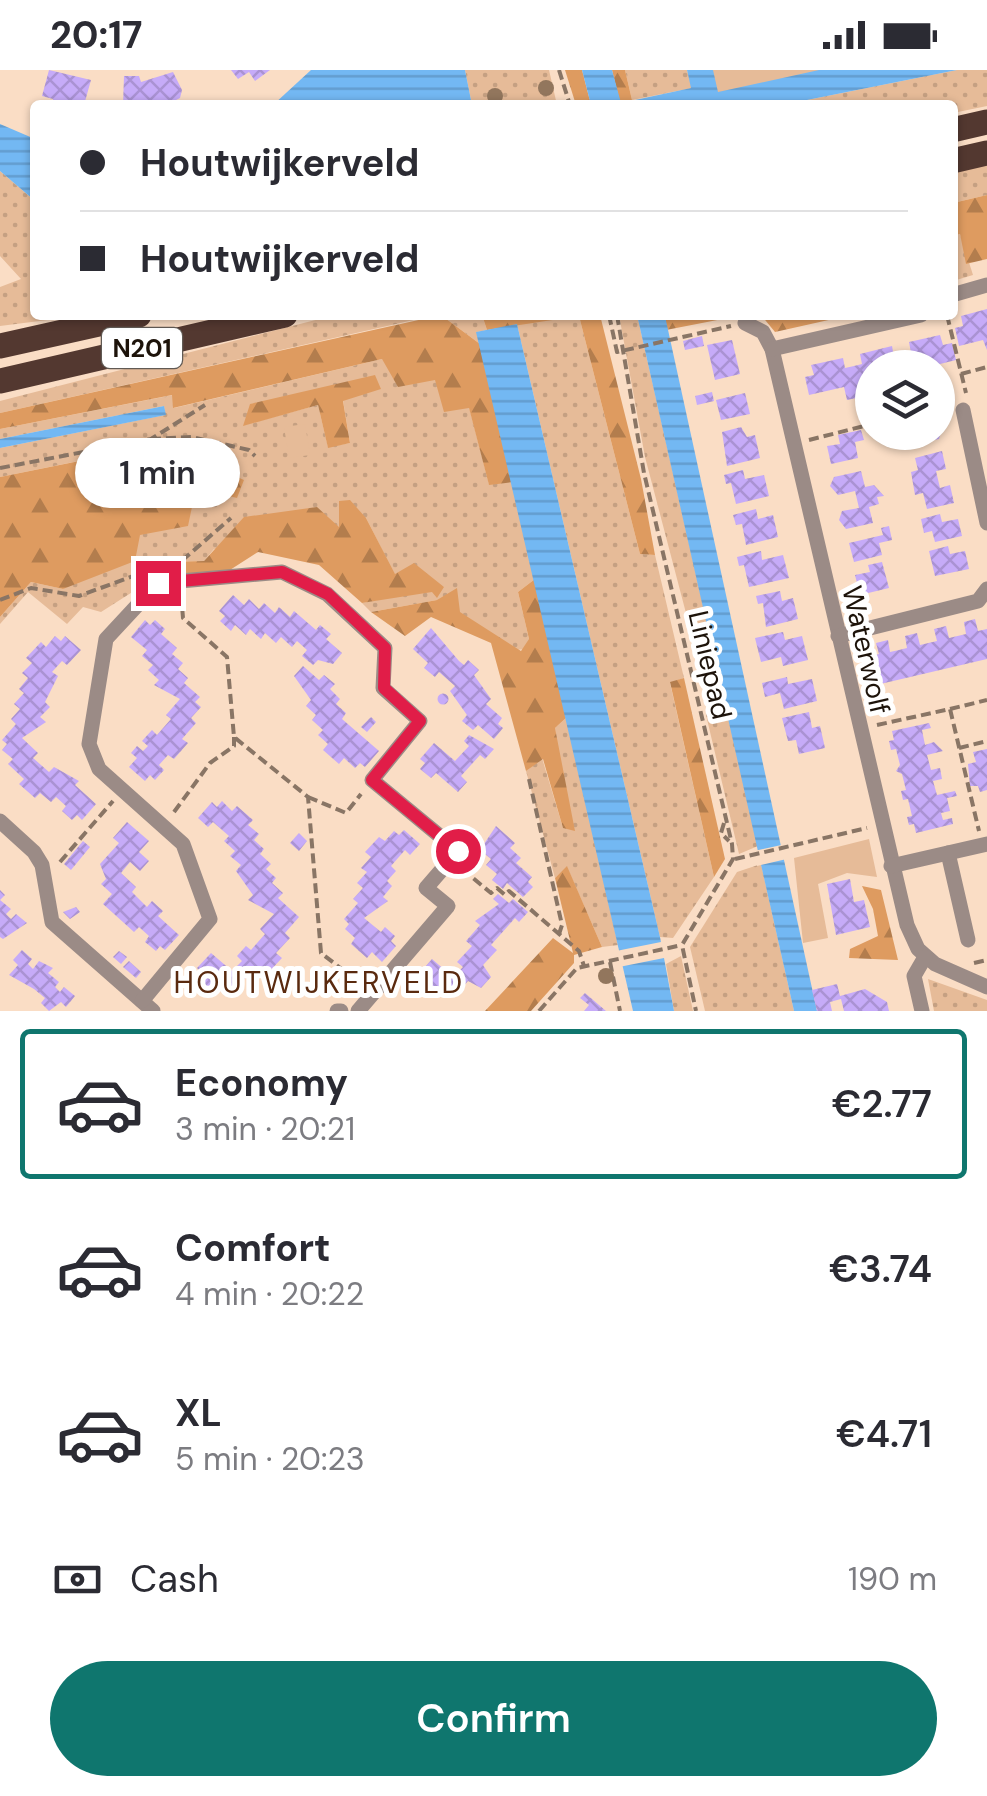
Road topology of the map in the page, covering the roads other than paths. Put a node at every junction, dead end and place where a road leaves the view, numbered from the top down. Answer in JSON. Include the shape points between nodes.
{"nodes":[{"id":1,"x":987,"y":122,"type":"edge"},
{"id":2,"x":958,"y":129,"type":"edge"},
{"id":3,"x":987,"y":153,"type":"edge"},
{"id":4,"x":958,"y":160,"type":"edge"},
{"id":5,"x":987,"y":284,"type":"edge"},
{"id":6,"x":958,"y":292,"type":"edge"},
{"id":7,"x":117,"y":320,"type":"edge"},
{"id":8,"x":262,"y":320,"type":"edge"},
{"id":9,"x":900,"y":320,"type":"edge"},
{"id":10,"x":745,"y":323,"type":"road end"},
{"id":11,"x":0,"y":346,"type":"edge"},
{"id":12,"x":772,"y":350,"type":"junction"},
{"id":13,"x":0,"y":381,"type":"edge"},
{"id":14,"x":962,"y":410,"type":"road end"},
{"id":15,"x":982,"y":476,"type":"edge"},
{"id":16,"x":987,"y":522,"type":"edge"},
{"id":17,"x":987,"y":590,"type":"edge"},
{"id":18,"x":838,"y":636,"type":"junction"},
{"id":19,"x":0,"y":821,"type":"edge"},
{"id":20,"x":985,"y":844,"type":"edge"},
{"id":21,"x":948,"y":853,"type":"junction"},
{"id":22,"x":891,"y":866,"type":"junction"},
{"id":23,"x":968,"y":940,"type":"dead end"},
{"id":24,"x":925,"y":957,"type":"junction"},
{"id":25,"x":987,"y":987,"type":"edge"},
{"id":26,"x":148,"y":1006,"type":"edge"},
{"id":27,"x":358,"y":1011,"type":"edge"},
{"id":28,"x":922,"y":1011,"type":"edge"}],
"edges":[{"from":1,"to":2,"type":"highway"},
{"from":3,"to":4,"type":"highway"},
{"from":5,"to":6,"type":"street"},
{"from":7,"to":11,"type":"highway","number":"N201"},
{"from":8,"to":13,"type":"highway","number":"N201"},
{"from":9,"to":12,"type":"street"},
{"from":10,"to":12,"type":"street","via":[[764,332]]},
{"from":12,"to":18,"type":"street","name":"Waterwolf"},
{"from":14,"to":15,"type":"street"},
{"from":15,"to":16,"type":"street"},
{"from":17,"to":18,"type":"street","via":[[978,601]]},
{"from":18,"to":22,"type":"street","name":"Waterwolf"},
{"from":19,"to":26,"type":"street","via":[[34,852],[52,922]]},
{"from":20,"to":21,"type":"street"},
{"from":21,"to":22,"type":"street"},
{"from":21,"to":23,"type":"street"},
{"from":22,"to":24,"type":"street","name":"Waterwolf","via":[[910,937]]},
{"from":24,"to":25,"type":"street"},
{"from":24,"to":28,"type":"street","via":[[914,976]]},
{"from":26,"to":27,"type":"street","via":[[210,919],[183,844],[99,769],[89,744],[106,639],[158,583],[282,572],[328,594],[385,648],[384,688],[420,721],[372,780],[458,851],[426,888],[448,906]]}]}
